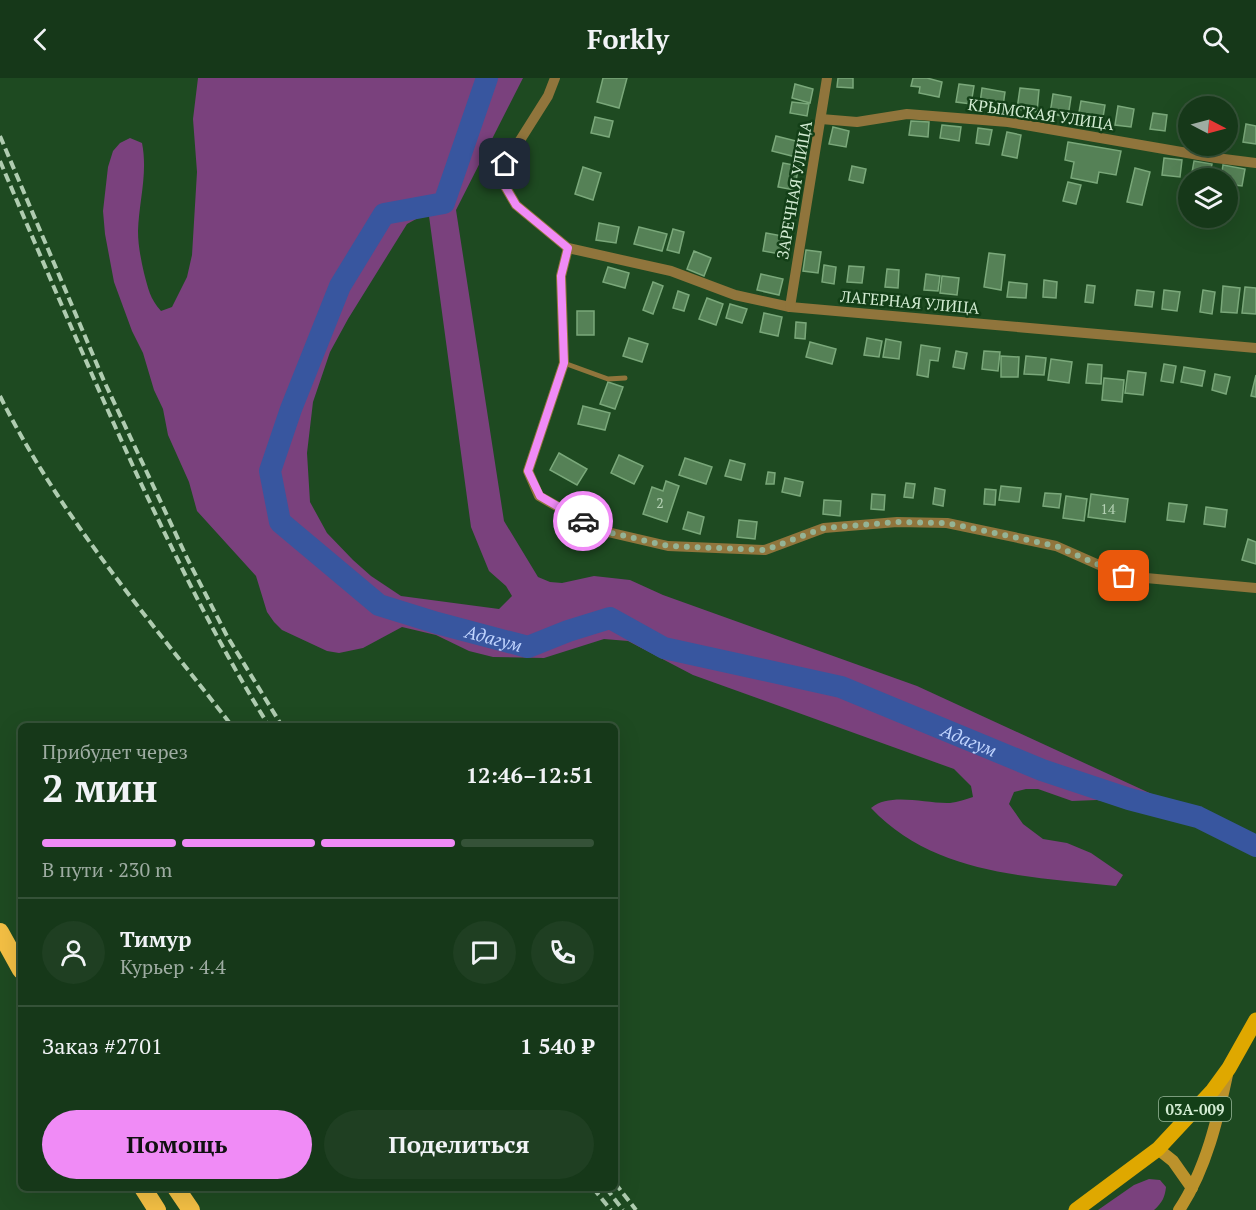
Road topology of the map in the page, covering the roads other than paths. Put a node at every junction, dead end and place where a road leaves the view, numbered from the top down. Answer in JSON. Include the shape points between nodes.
{"nodes":[{"id":1,"x":555,"y":78,"type":"edge"},
{"id":2,"x":828,"y":78,"type":"edge"},
{"id":3,"x":821,"y":118,"type":"junction"},
{"id":4,"x":1256,"y":163,"type":"edge"},
{"id":5,"x":568,"y":248,"type":"junction"},
{"id":6,"x":790,"y":307,"type":"junction"},
{"id":7,"x":1256,"y":348,"type":"edge"},
{"id":8,"x":564,"y":363,"type":"junction"},
{"id":9,"x":625,"y":378,"type":"dead end"},
{"id":10,"x":1256,"y":588,"type":"edge"},
{"id":11,"x":0,"y":925,"type":"edge"},
{"id":12,"x":0,"y":932,"type":"edge"},
{"id":13,"x":18,"y":952,"type":"edge"},
{"id":14,"x":18,"y":965,"type":"edge"},
{"id":15,"x":1256,"y":1020,"type":"edge"},
{"id":16,"x":1229,"y":1068,"type":"junction"},
{"id":17,"x":1158,"y":1149,"type":"junction"},
{"id":18,"x":1192,"y":1188,"type":"junction"},
{"id":19,"x":146,"y":1191,"type":"edge"},
{"id":20,"x":178,"y":1191,"type":"edge"},
{"id":21,"x":157,"y":1210,"type":"edge"},
{"id":22,"x":191,"y":1210,"type":"edge"},
{"id":23,"x":1076,"y":1210,"type":"edge"},
{"id":24,"x":1179,"y":1210,"type":"edge"}],
"edges":[{"from":1,"to":5,"type":"street","via":[[505,164],[502,181],[516,205]]},
{"from":2,"to":3,"type":"street","name":"ЗАРЕЧНАЯ УЛИЦА"},
{"from":3,"to":4,"type":"street","name":"КРЫМСКАЯ УЛИЦА","via":[[857,122],[907,114],[1008,122]]},
{"from":3,"to":6,"type":"street","name":"ЗАРЕЧНАЯ УЛИЦА"},
{"from":5,"to":6,"type":"street","name":"ЛАГЕРНАЯ УЛИЦА","via":[[671,272],[735,295]]},
{"from":5,"to":8,"type":"street","via":[[561,276]]},
{"from":6,"to":7,"type":"street","name":"ЛАГЕРНАЯ УЛИЦА"},
{"from":8,"to":9,"type":"lane","via":[[608,379]]},
{"from":8,"to":10,"type":"street","via":[[528,471],[540,496],[599,530],[668,546],[765,550],[824,528],[897,522],[947,523],[1056,546],[1124,576]]},
{"from":11,"to":13,"type":"highway"},
{"from":12,"to":14,"type":"highway"},
{"from":15,"to":16,"type":"main road","number":"03А-009"},
{"from":16,"to":17,"type":"main road","number":"03А-009"},
{"from":16,"to":18,"type":"main road"},
{"from":17,"to":18,"type":"main road","via":[[1173,1161]]},
{"from":17,"to":23,"type":"main road","number":"03А-009"},
{"from":18,"to":24,"type":"main road"},
{"from":19,"to":21,"type":"highway"},
{"from":20,"to":22,"type":"highway"}]}
